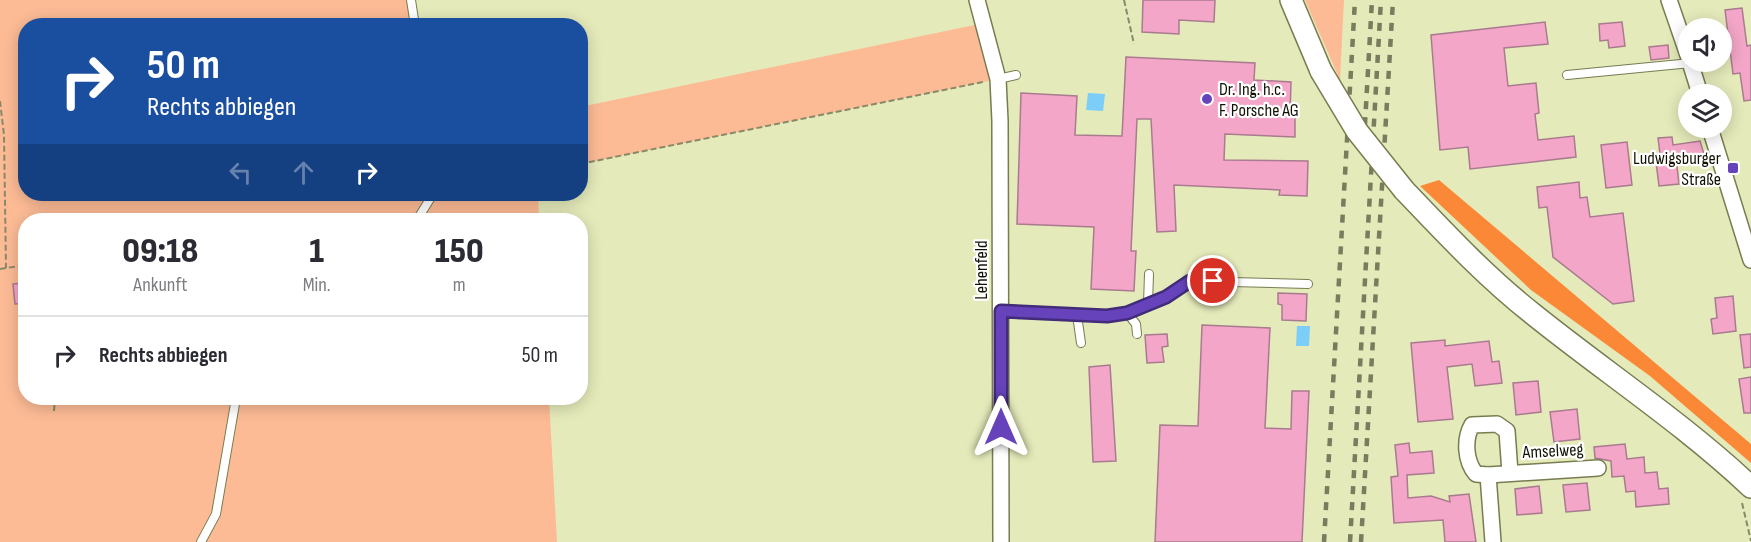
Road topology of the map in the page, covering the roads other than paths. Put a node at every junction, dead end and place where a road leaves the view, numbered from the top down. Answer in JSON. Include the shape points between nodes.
{"nodes":[{"id":1,"x":411,"y":0,"type":"edge"},
{"id":2,"x":977,"y":0,"type":"edge"},
{"id":3,"x":1291,"y":0,"type":"edge"},
{"id":4,"x":1669,"y":0,"type":"edge"},
{"id":5,"x":414,"y":18,"type":"edge"},
{"id":6,"x":1678,"y":26,"type":"edge"},
{"id":7,"x":1678,"y":62,"type":"edge"},
{"id":8,"x":1016,"y":75,"type":"dead end"},
{"id":9,"x":1567,"y":75,"type":"dead end"},
{"id":10,"x":998,"y":79,"type":"junction"},
{"id":11,"x":1713,"y":138,"type":"edge"},
{"id":12,"x":1751,"y":260,"type":"edge"},
{"id":13,"x":1149,"y":274,"type":"dead end"},
{"id":14,"x":1308,"y":284,"type":"dead end"},
{"id":15,"x":1148,"y":304,"type":"junction"},
{"id":16,"x":1001,"y":311,"type":"junction"},
{"id":17,"x":1127,"y":313,"type":"junction"},
{"id":18,"x":1077,"y":315,"type":"junction"},
{"id":19,"x":1137,"y":334,"type":"dead end"},
{"id":20,"x":1081,"y":343,"type":"dead end"},
{"id":21,"x":235,"y":405,"type":"edge"},
{"id":22,"x":1598,"y":468,"type":"dead end"},
{"id":23,"x":1510,"y":472,"type":"junction"},
{"id":24,"x":1488,"y":475,"type":"junction"},
{"id":25,"x":1749,"y":485,"type":"edge"},
{"id":26,"x":201,"y":542,"type":"edge"},
{"id":27,"x":1001,"y":542,"type":"edge"},
{"id":28,"x":1493,"y":542,"type":"edge"}],
"edges":[{"from":1,"to":5,"type":"lane"},
{"from":2,"to":10,"type":"street","name":"Lehenfeld"},
{"from":3,"to":25,"type":"main road","bridge":true,"via":[[1321,71],[1357,130],[1446,235],[1517,301],[1685,429]]},
{"from":4,"to":6,"type":"street"},
{"from":7,"to":9,"type":"lane"},
{"from":8,"to":10,"type":"lane"},
{"from":10,"to":16,"type":"street","name":"Lehenfeld"},
{"from":11,"to":12,"type":"street"},
{"from":13,"to":15,"type":"lane"},
{"from":14,"to":15,"type":"lane","via":[[1190,281]]},
{"from":15,"to":17,"type":"lane"},
{"from":16,"to":18,"type":"lane"},
{"from":16,"to":27,"type":"street","name":"Lehenfeld"},
{"from":17,"to":18,"type":"lane"},
{"from":17,"to":19,"type":"lane","via":[[1136,324]]},
{"from":18,"to":20,"type":"lane"},
{"from":21,"to":26,"type":"lane","via":[[216,514]]},
{"from":22,"to":23,"type":"street","name":"Amselweg"},
{"from":23,"to":24,"type":"street","name":"Amselweg"},
{"from":23,"to":24,"type":"street","name":"Amselweg","via":[[1507,431],[1497,424],[1472,425],[1466,435],[1469,466],[1476,474]]},
{"from":24,"to":28,"type":"street"}]}
